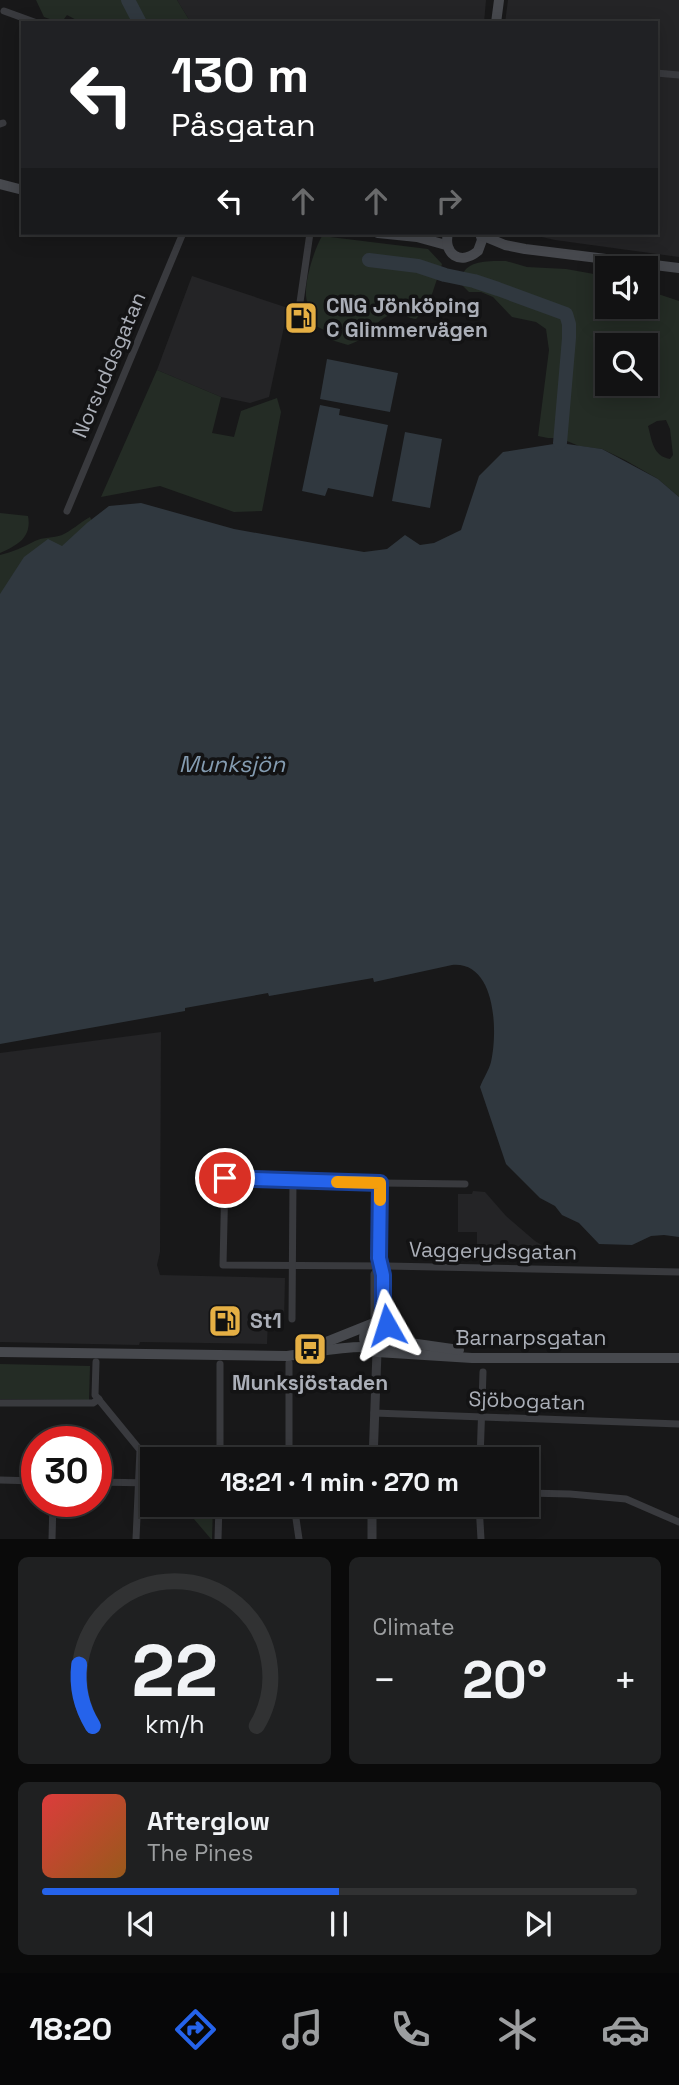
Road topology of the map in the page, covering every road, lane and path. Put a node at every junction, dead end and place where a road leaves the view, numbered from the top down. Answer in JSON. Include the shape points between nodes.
{"nodes":[{"id":1,"x":499,"y":0,"type":"edge"},
{"id":2,"x":4,"y":11,"type":"dead end"},
{"id":3,"x":32,"y":21,"type":"edge"},
{"id":4,"x":496,"y":21,"type":"edge"},
{"id":5,"x":658,"y":73,"type":"edge"},
{"id":6,"x":679,"y":75,"type":"edge"},
{"id":7,"x":0,"y":184,"type":"edge"},
{"id":8,"x":21,"y":190,"type":"edge"},
{"id":9,"x":0,"y":191,"type":"edge"},
{"id":10,"x":21,"y":191,"type":"edge"},
{"id":11,"x":182,"y":235,"type":"edge"},
{"id":12,"x":310,"y":235,"type":"edge"},
{"id":13,"x":398,"y":235,"type":"edge"},
{"id":14,"x":427,"y":235,"type":"edge"},
{"id":15,"x":480,"y":235,"type":"edge"},
{"id":16,"x":482,"y":235,"type":"edge"},
{"id":17,"x":417,"y":237,"type":"junction"},
{"id":18,"x":447,"y":239,"type":"edge"},
{"id":19,"x":505,"y":245,"type":"junction"},
{"id":20,"x":478,"y":251,"type":"junction"},
{"id":21,"x":679,"y":268,"type":"edge"},
{"id":22,"x":297,"y":323,"type":"dead end"},
{"id":23,"x":67,"y":511,"type":"dead end"},
{"id":24,"x":293,"y":1180,"type":"junction"},
{"id":25,"x":380,"y":1183,"type":"junction"},
{"id":26,"x":465,"y":1184,"type":"dead end"},
{"id":27,"x":379,"y":1266,"type":"junction"},
{"id":28,"x":293,"y":1267,"type":"junction"},
{"id":29,"x":679,"y":1272,"type":"edge"},
{"id":30,"x":292,"y":1319,"type":"dead end"},
{"id":31,"x":372,"y":1324,"type":"junction"},
{"id":32,"x":390,"y":1330,"type":"junction"},
{"id":33,"x":376,"y":1350,"type":"junction"},
{"id":34,"x":0,"y":1352,"type":"edge"},
{"id":35,"x":679,"y":1355,"type":"edge"},
{"id":36,"x":288,"y":1359,"type":"junction"},
{"id":37,"x":96,"y":1362,"type":"dead end"},
{"id":38,"x":220,"y":1364,"type":"dead end"},
{"id":39,"x":483,"y":1372,"type":"dead end"},
{"id":40,"x":99,"y":1399,"type":"junction"},
{"id":41,"x":0,"y":1403,"type":"edge"},
{"id":42,"x":374,"y":1413,"type":"junction"},
{"id":43,"x":482,"y":1417,"type":"junction"},
{"id":44,"x":679,"y":1424,"type":"edge"},
{"id":45,"x":220,"y":1447,"type":"edge"},
{"id":46,"x":289,"y":1447,"type":"edge"},
{"id":47,"x":373,"y":1447,"type":"edge"},
{"id":48,"x":481,"y":1447,"type":"edge"},
{"id":49,"x":0,"y":1480,"type":"edge"},
{"id":50,"x":21,"y":1481,"type":"edge"},
{"id":51,"x":112,"y":1482,"type":"edge"},
{"id":52,"x":139,"y":1482,"type":"junction"},
{"id":53,"x":539,"y":1493,"type":"edge"},
{"id":54,"x":53,"y":1517,"type":"edge"},
{"id":55,"x":219,"y":1517,"type":"edge"},
{"id":56,"x":295,"y":1517,"type":"edge"},
{"id":57,"x":372,"y":1517,"type":"edge"},
{"id":58,"x":480,"y":1517,"type":"edge"},
{"id":59,"x":679,"y":1522,"type":"edge"},
{"id":60,"x":52,"y":1539,"type":"edge"},
{"id":61,"x":136,"y":1539,"type":"edge"},
{"id":62,"x":218,"y":1539,"type":"edge"},
{"id":63,"x":299,"y":1539,"type":"edge"},
{"id":64,"x":372,"y":1539,"type":"edge"},
{"id":65,"x":481,"y":1539,"type":"edge"}],
"edges":[{"from":1,"to":4,"type":"main road"},
{"from":2,"to":3,"type":"street"},
{"from":5,"to":6,"type":"street"},
{"from":7,"to":8,"type":"main road"},
{"from":9,"to":10,"type":"main road"},
{"from":11,"to":23,"type":"street","name":"Norsuddsgatan"},
{"from":12,"to":22,"type":"street"},
{"from":13,"to":17,"type":"main road"},
{"from":14,"to":17,"type":"main road"},
{"from":15,"to":20,"type":"main road"},
{"from":16,"to":19,"type":"main road"},
{"from":17,"to":18,"type":"main road"},
{"from":18,"to":20,"type":"main road","via":[[449,250],[459,258]]},
{"from":19,"to":20,"type":"main road"},
{"from":19,"to":21,"type":"main road"},
{"from":24,"to":25,"type":"street"},
{"from":24,"to":28,"type":"street"},
{"from":24,"to":28,"type":"street","name":"Vaggerydsgatan","via":[[225,1178],[223,1265]]},
{"from":25,"to":26,"type":"street"},
{"from":25,"to":27,"type":"street"},
{"from":27,"to":28,"type":"street","name":"Vaggerydsgatan"},
{"from":27,"to":29,"type":"street","name":"Vaggerydsgatan"},
{"from":27,"to":31,"type":"street","via":[[374,1274]]},
{"from":27,"to":32,"type":"street"},
{"from":28,"to":30,"type":"street"},
{"from":31,"to":32,"type":"main road"},
{"from":31,"to":33,"type":"main road","via":[[364,1335],[365,1343]]},
{"from":31,"to":36,"type":"main road","name":"Barnarpsgatan"},
{"from":32,"to":33,"type":"main road","via":[[391,1345]]},
{"from":32,"to":35,"type":"main road","name":"Barnarpsgatan","via":[[410,1343],[449,1350]]},
{"from":33,"to":35,"type":"main road","name":"Barnarpsgatan","via":[[472,1358]]},
{"from":33,"to":36,"type":"main road","name":"Barnarpsgatan","via":[[348,1346]]},
{"from":33,"to":42,"type":"street"},
{"from":34,"to":36,"type":"main road","name":"Barnarpsgatan"},
{"from":36,"to":46,"type":"street"},
{"from":37,"to":40,"type":"street","via":[[95,1395]]},
{"from":38,"to":45,"type":"street"},
{"from":39,"to":43,"type":"street"},
{"from":40,"to":41,"type":"street","via":[[93,1403]]},
{"from":40,"to":52,"type":"street","via":[[140,1450]]},
{"from":42,"to":43,"type":"street","name":"Sjöbogatan"},
{"from":42,"to":47,"type":"street"},
{"from":43,"to":44,"type":"street","name":"Sjöbogatan"},
{"from":43,"to":48,"type":"street"},
{"from":49,"to":50,"type":"street"},
{"from":51,"to":52,"type":"street"},
{"from":52,"to":61,"type":"street"},
{"from":53,"to":59,"type":"street","via":[[626,1499]]},
{"from":54,"to":60,"type":"street"},
{"from":55,"to":62,"type":"street"},
{"from":56,"to":63,"type":"street"},
{"from":57,"to":64,"type":"street"},
{"from":58,"to":65,"type":"street"}]}
